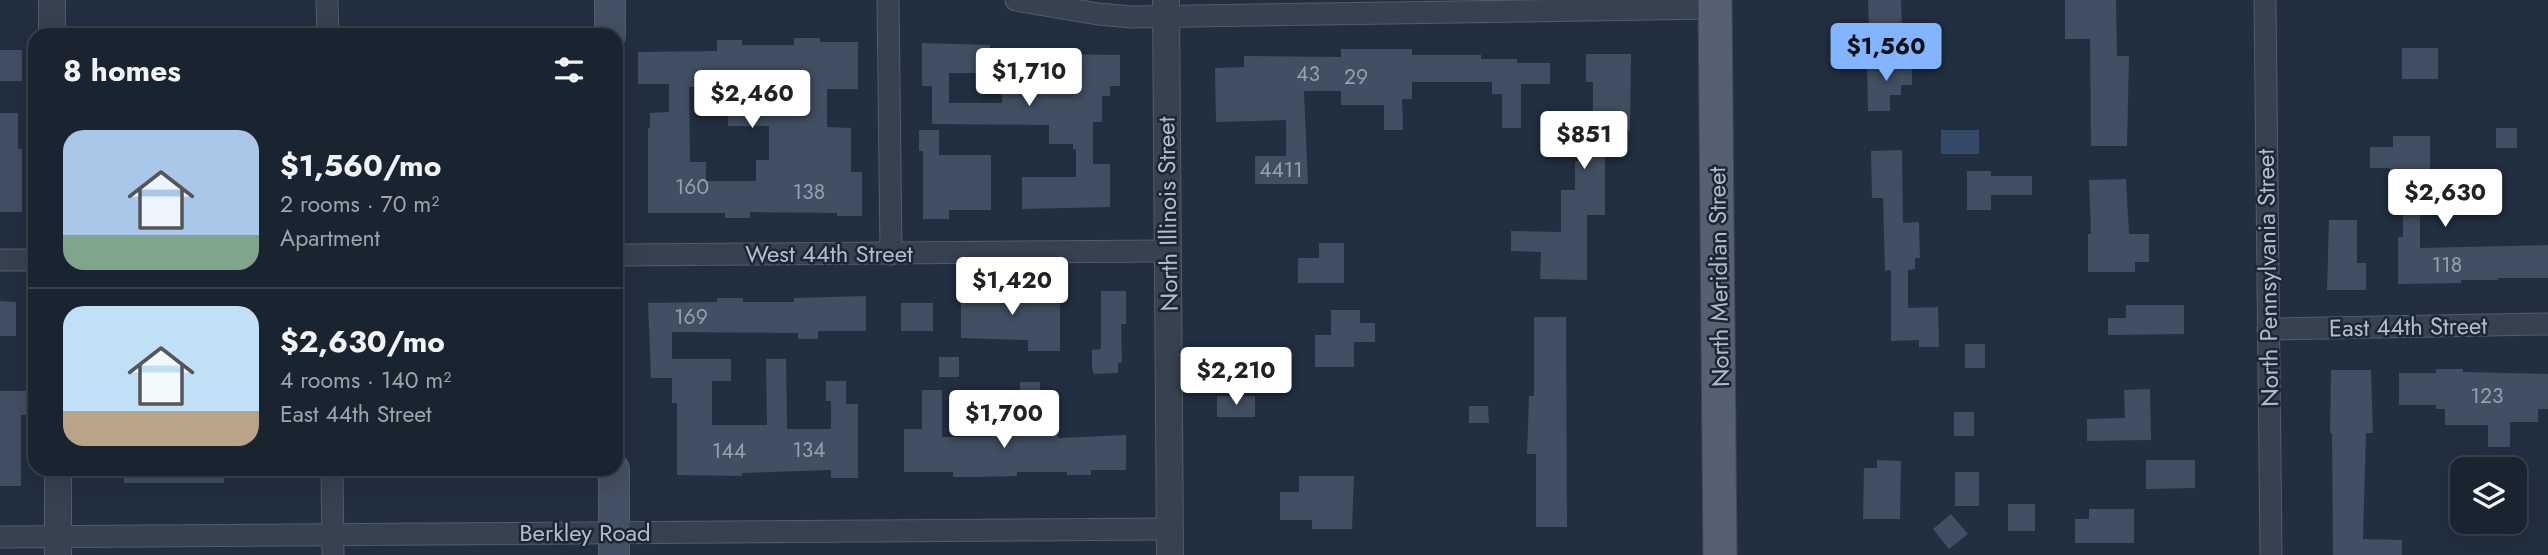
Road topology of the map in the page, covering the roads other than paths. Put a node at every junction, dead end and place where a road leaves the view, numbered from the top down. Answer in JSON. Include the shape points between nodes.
{"nodes":[{"id":1,"x":52,"y":0,"type":"edge"},
{"id":2,"x":327,"y":0,"type":"edge"},
{"id":3,"x":610,"y":0,"type":"edge"},
{"id":4,"x":888,"y":0,"type":"edge"},
{"id":5,"x":1016,"y":0,"type":"edge"},
{"id":6,"x":2265,"y":0,"type":"edge"},
{"id":7,"x":1715,"y":4,"type":"edge"},
{"id":8,"x":1166,"y":8,"type":"edge"},
{"id":9,"x":52,"y":28,"type":"edge"},
{"id":10,"x":328,"y":28,"type":"edge"},
{"id":11,"x":610,"y":28,"type":"edge"},
{"id":12,"x":1168,"y":251,"type":"junction"},
{"id":13,"x":891,"y":254,"type":"junction"},
{"id":14,"x":623,"y":255,"type":"edge"},
{"id":15,"x":0,"y":260,"type":"edge"},
{"id":16,"x":28,"y":260,"type":"edge"},
{"id":17,"x":2548,"y":324,"type":"edge"},
{"id":18,"x":2268,"y":329,"type":"junction"},
{"id":19,"x":58,"y":476,"type":"edge"},
{"id":20,"x":332,"y":476,"type":"edge"},
{"id":21,"x":614,"y":476,"type":"edge"},
{"id":22,"x":0,"y":537,"type":"edge"},
{"id":23,"x":1170,"y":542,"type":"edge"},
{"id":24,"x":614,"y":544,"type":"edge"},
{"id":25,"x":58,"y":545,"type":"edge"},
{"id":26,"x":333,"y":545,"type":"edge"},
{"id":27,"x":1720,"y":555,"type":"edge"},
{"id":28,"x":2271,"y":555,"type":"edge"}],
"edges":[{"from":1,"to":9,"type":"street"},
{"from":2,"to":10,"type":"street"},
{"from":3,"to":11,"type":"main road"},
{"from":4,"to":13,"type":"street"},
{"from":5,"to":8,"type":"street","via":[[1107,16]]},
{"from":6,"to":18,"type":"street","name":"North Pennsylvania Street"},
{"from":7,"to":8,"type":"street"},
{"from":7,"to":27,"type":"main road","name":"North Meridian Street"},
{"from":8,"to":12,"type":"street","name":"North Illinois Street"},
{"from":12,"to":13,"type":"street","name":"West 44th Street"},
{"from":12,"to":23,"type":"street","name":"North Illinois Street"},
{"from":13,"to":14,"type":"street","name":"West 44th Street"},
{"from":15,"to":16,"type":"street"},
{"from":17,"to":18,"type":"street","name":"East 44th Street"},
{"from":18,"to":28,"type":"street","name":"North Pennsylvania Street"},
{"from":19,"to":25,"type":"street"},
{"from":20,"to":26,"type":"street"},
{"from":21,"to":24,"type":"main road"},
{"from":22,"to":25,"type":"street","name":"Berkley Road"},
{"from":23,"to":24,"type":"street","name":"Berkley Road"},
{"from":24,"to":26,"type":"street","name":"Berkley Road"},
{"from":25,"to":26,"type":"street","name":"Berkley Road"}]}
